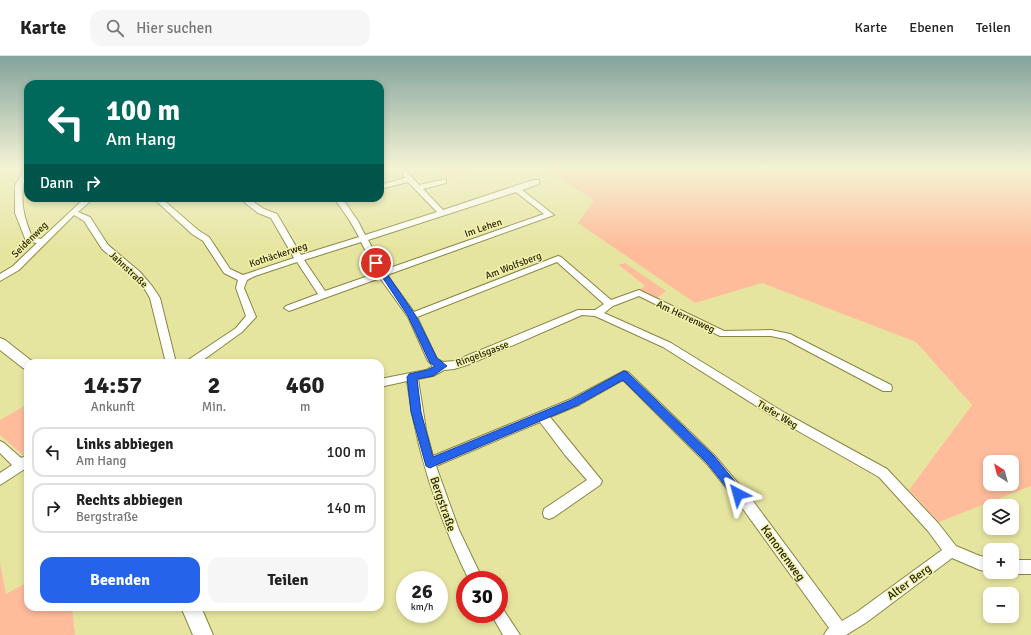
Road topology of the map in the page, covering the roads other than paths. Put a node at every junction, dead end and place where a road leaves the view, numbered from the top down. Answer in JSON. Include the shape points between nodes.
{"nodes":[{"id":1,"x":19,"y":194,"type":"edge"},
{"id":2,"x":424,"y":194,"type":"edge"},
{"id":3,"x":501,"y":194,"type":"edge"},
{"id":4,"x":523,"y":194,"type":"edge"},
{"id":5,"x":85,"y":202,"type":"edge"},
{"id":6,"x":161,"y":202,"type":"edge"},
{"id":7,"x":249,"y":202,"type":"edge"},
{"id":8,"x":342,"y":202,"type":"edge"},
{"id":9,"x":73,"y":212,"type":"junction"},
{"id":10,"x":442,"y":213,"type":"junction"},
{"id":11,"x":362,"y":238,"type":"junction"},
{"id":12,"x":43,"y":242,"type":"junction"},
{"id":13,"x":299,"y":259,"type":"junction"},
{"id":14,"x":382,"y":274,"type":"junction"},
{"id":15,"x":0,"y":278,"type":"edge"},
{"id":16,"x":243,"y":278,"type":"junction"},
{"id":17,"x":323,"y":295,"type":"junction"},
{"id":18,"x":610,"y":304,"type":"junction"},
{"id":19,"x":289,"y":308,"type":"dead end"},
{"id":20,"x":581,"y":312,"type":"joint"},
{"id":21,"x":597,"y":313,"type":"junction"},
{"id":22,"x":412,"y":316,"type":"junction"},
{"id":23,"x":2,"y":347,"type":"edge"},
{"id":24,"x":170,"y":359,"type":"edge"},
{"id":25,"x":198,"y":359,"type":"edge"},
{"id":26,"x":24,"y":362,"type":"edge"},
{"id":27,"x":442,"y":366,"type":"junction"},
{"id":28,"x":412,"y":377,"type":"junction"},
{"id":29,"x":384,"y":382,"type":"edge"},
{"id":30,"x":887,"y":388,"type":"dead end"},
{"id":31,"x":543,"y":417,"type":"junction"},
{"id":32,"x":0,"y":446,"type":"edge"},
{"id":33,"x":24,"y":462,"type":"edge"},
{"id":34,"x":430,"y":463,"type":"junction"},
{"id":35,"x":0,"y":480,"type":"edge"},
{"id":36,"x":549,"y":513,"type":"dead end"},
{"id":37,"x":952,"y":551,"type":"junction"},
{"id":38,"x":983,"y":563,"type":"edge"},
{"id":39,"x":1031,"y":567,"type":"edge"},
{"id":40,"x":1019,"y":568,"type":"edge"},
{"id":41,"x":471,"y":571,"type":"edge"},
{"id":42,"x":193,"y":611,"type":"edge"},
{"id":43,"x":504,"y":623,"type":"edge"},
{"id":44,"x":835,"y":632,"type":"edge"},
{"id":45,"x":203,"y":635,"type":"edge"},
{"id":46,"x":512,"y":635,"type":"edge"}],
"edges":[{"from":1,"to":12,"type":"street","via":[[19,213],[29,239]]},
{"from":2,"to":10,"type":"street"},
{"from":3,"to":10,"type":"street"},
{"from":4,"to":14,"type":"street","name":"Im Lehen","via":[[550,215]]},
{"from":5,"to":9,"type":"street","name":"Seidenweg"},
{"from":6,"to":16,"type":"street","via":[[206,239],[227,271]]},
{"from":7,"to":13,"type":"street","via":[[274,216]]},
{"from":8,"to":11,"type":"street"},
{"from":9,"to":12,"type":"street","name":"Seidenweg"},
{"from":9,"to":24,"type":"street","name":"Jahnstraße","via":[[87,219],[105,247],[148,286],[155,298]]},
{"from":10,"to":11,"type":"street"},
{"from":11,"to":13,"type":"street","name":"Kothäckerweg"},
{"from":11,"to":14,"type":"street"},
{"from":12,"to":15,"type":"street","name":"Seidenweg","via":[[16,268]]},
{"from":13,"to":16,"type":"street","name":"Kothäckerweg"},
{"from":13,"to":17,"type":"street"},
{"from":14,"to":17,"type":"street"},
{"from":14,"to":22,"type":"street"},
{"from":16,"to":25,"type":"street","name":"Kothäckerweg","via":[[240,288],[251,317],[239,330]]},
{"from":17,"to":19,"type":"street"},
{"from":18,"to":21,"type":"street","name":"Am Herrenweg"},
{"from":18,"to":22,"type":"street","name":"Am Wolfsberg","via":[[558,260]]},
{"from":18,"to":30,"type":"street","name":"Am Herrenweg","via":[[638,293],[724,334],[771,333],[787,336]]},
{"from":20,"to":21,"type":"street","name":"Tiefer Weg"},
{"from":20,"to":27,"type":"street","name":"Ringelsgasse","via":[[466,361]]},
{"from":21,"to":37,"type":"street","name":"Tiefer Weg","via":[[667,345],[781,416],[883,473]]},
{"from":22,"to":27,"type":"street","via":[[433,360]]},
{"from":23,"to":26,"type":"main road"},
{"from":27,"to":28,"type":"street","name":"Ringelsgasse","via":[[429,373]]},
{"from":28,"to":29,"type":"street","name":"Ringelsgasse"},
{"from":28,"to":34,"type":"street","name":"Bergstraße","via":[[416,412]]},
{"from":31,"to":34,"type":"street"},
{"from":31,"to":36,"type":"street","via":[[596,481]]},
{"from":31,"to":44,"type":"street","name":"Kanonenweg","via":[[624,375],[710,460],[748,505]]},
{"from":32,"to":33,"type":"street"},
{"from":33,"to":35,"type":"street"},
{"from":34,"to":41,"type":"street","name":"Bergstraße","via":[[445,516]]},
{"from":37,"to":38,"type":"street"},
{"from":37,"to":44,"type":"street","name":"Alter Berg","via":[[862,616]]},
{"from":39,"to":40,"type":"street"},
{"from":42,"to":45,"type":"main road"},
{"from":43,"to":46,"type":"street"}]}
